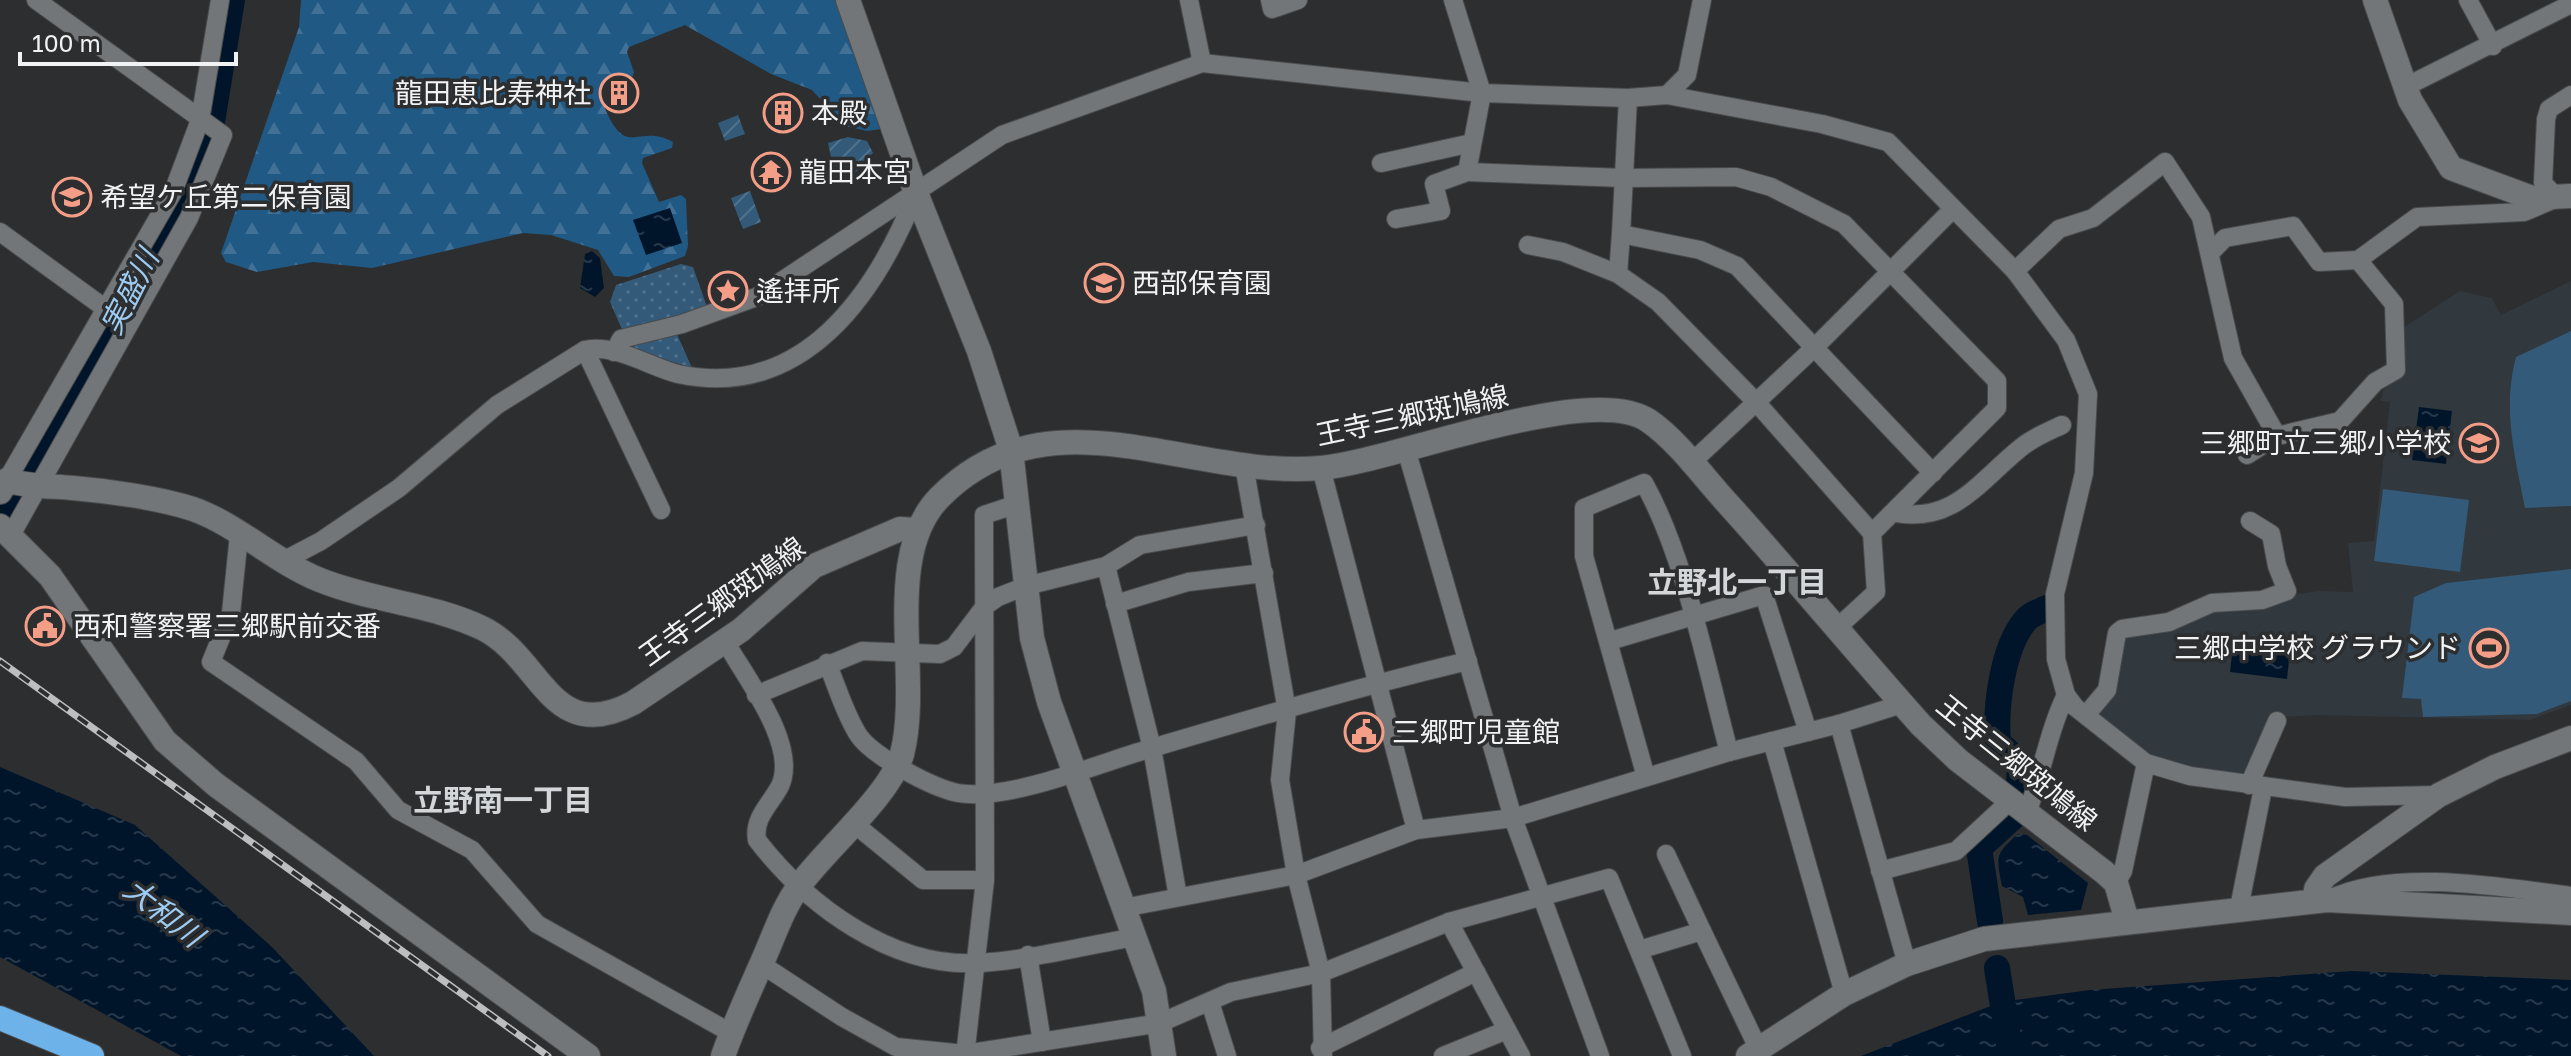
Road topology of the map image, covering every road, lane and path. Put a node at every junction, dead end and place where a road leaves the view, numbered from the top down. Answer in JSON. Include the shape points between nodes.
{"nodes":[{"id":1,"x":36,"y":0,"type":"edge"},
{"id":2,"x":848,"y":0,"type":"edge"},
{"id":3,"x":1189,"y":0,"type":"edge"},
{"id":4,"x":1270,"y":0,"type":"edge"},
{"id":5,"x":1298,"y":0,"type":"edge"},
{"id":6,"x":1453,"y":0,"type":"edge"},
{"id":7,"x":1702,"y":0,"type":"edge"},
{"id":8,"x":2375,"y":0,"type":"edge"},
{"id":9,"x":2468,"y":0,"type":"edge"},
{"id":10,"x":216,"y":2,"type":"edge"},
{"id":11,"x":2564,"y":4,"type":"edge"},
{"id":12,"x":2493,"y":46,"type":"junction"},
{"id":13,"x":1202,"y":63,"type":"junction"},
{"id":14,"x":2405,"y":87,"type":"junction"},
{"id":15,"x":1482,"y":93,"type":"junction"},
{"id":16,"x":1667,"y":95,"type":"junction"},
{"id":17,"x":2571,"y":95,"type":"edge"},
{"id":18,"x":1628,"y":98,"type":"junction"},
{"id":19,"x":203,"y":122,"type":"junction"},
{"id":20,"x":1472,"y":143,"type":"junction"},
{"id":21,"x":1381,"y":163,"type":"dead end"},
{"id":22,"x":1467,"y":172,"type":"junction"},
{"id":23,"x":1624,"y":178,"type":"junction"},
{"id":24,"x":916,"y":193,"type":"junction"},
{"id":25,"x":2564,"y":197,"type":"edge"},
{"id":26,"x":1952,"y":210,"type":"junction"},
{"id":27,"x":1396,"y":219,"type":"dead end"},
{"id":28,"x":0,"y":232,"type":"edge"},
{"id":29,"x":1621,"y":234,"type":"junction"},
{"id":30,"x":1528,"y":245,"type":"dead end"},
{"id":31,"x":2211,"y":252,"type":"junction"},
{"id":32,"x":2358,"y":260,"type":"junction"},
{"id":33,"x":2015,"y":271,"type":"junction"},
{"id":34,"x":1889,"y":272,"type":"junction"},
{"id":35,"x":1618,"y":274,"type":"junction"},
{"id":36,"x":110,"y":309,"type":"junction"},
{"id":37,"x":133,"y":315,"type":"junction"},
{"id":38,"x":1815,"y":347,"type":"junction"},
{"id":39,"x":585,"y":350,"type":"junction"},
{"id":40,"x":614,"y":352,"type":"junction"},
{"id":41,"x":1756,"y":402,"type":"junction"},
{"id":42,"x":2062,"y":425,"type":"dead end"},
{"id":43,"x":2277,"y":436,"type":"junction"},
{"id":44,"x":1406,"y":449,"type":"junction"},
{"id":45,"x":1011,"y":450,"type":"junction"},
{"id":46,"x":2247,"y":455,"type":"dead end"},
{"id":47,"x":1691,"y":463,"type":"junction"},
{"id":48,"x":1244,"y":465,"type":"junction"},
{"id":49,"x":1321,"y":468,"type":"junction"},
{"id":50,"x":1933,"y":473,"type":"junction"},
{"id":51,"x":19,"y":485,"type":"edge"},
{"id":52,"x":1017,"y":504,"type":"junction"},
{"id":53,"x":661,"y":510,"type":"dead end"},
{"id":54,"x":1895,"y":513,"type":"junction"},
{"id":55,"x":2250,"y":521,"type":"dead end"},
{"id":56,"x":1256,"y":525,"type":"junction"},
{"id":57,"x":916,"y":530,"type":"junction"},
{"id":58,"x":5,"y":531,"type":"edge"},
{"id":59,"x":1872,"y":533,"type":"junction"},
{"id":60,"x":239,"y":535,"type":"junction"},
{"id":61,"x":283,"y":561,"type":"junction"},
{"id":62,"x":1106,"y":566,"type":"junction"},
{"id":63,"x":1264,"y":573,"type":"junction"},
{"id":64,"x":1026,"y":586,"type":"junction"},
{"id":65,"x":1115,"y":604,"type":"junction"},
{"id":66,"x":985,"y":606,"type":"junction"},
{"id":67,"x":1692,"y":615,"type":"junction"},
{"id":68,"x":1838,"y":627,"type":"junction"},
{"id":69,"x":725,"y":641,"type":"junction"},
{"id":70,"x":1610,"y":641,"type":"junction"},
{"id":71,"x":909,"y":654,"type":"junction"},
{"id":72,"x":1468,"y":661,"type":"junction"},
{"id":73,"x":827,"y":663,"type":"junction"},
{"id":74,"x":1378,"y":682,"type":"junction"},
{"id":75,"x":756,"y":695,"type":"junction"},
{"id":76,"x":2066,"y":695,"type":"junction"},
{"id":77,"x":1902,"y":704,"type":"junction"},
{"id":78,"x":1287,"y":711,"type":"junction"},
{"id":79,"x":2086,"y":715,"type":"junction"},
{"id":80,"x":2277,"y":721,"type":"dead end"},
{"id":81,"x":1839,"y":724,"type":"junction"},
{"id":82,"x":1808,"y":732,"type":"junction"},
{"id":83,"x":2571,"y":738,"type":"edge"},
{"id":84,"x":1772,"y":741,"type":"junction"},
{"id":85,"x":1152,"y":748,"type":"junction"},
{"id":86,"x":1729,"y":752,"type":"junction"},
{"id":87,"x":2146,"y":763,"type":"junction"},
{"id":88,"x":899,"y":765,"type":"junction"},
{"id":89,"x":1075,"y":772,"type":"junction"},
{"id":90,"x":1646,"y":777,"type":"junction"},
{"id":91,"x":2256,"y":787,"type":"junction"},
{"id":92,"x":986,"y":794,"type":"junction"},
{"id":93,"x":2439,"y":795,"type":"junction"},
{"id":94,"x":2019,"y":806,"type":"junction"},
{"id":95,"x":1513,"y":818,"type":"junction"},
{"id":96,"x":852,"y":822,"type":"junction"},
{"id":97,"x":1416,"y":830,"type":"junction"},
{"id":98,"x":1666,"y":854,"type":"dead end"},
{"id":99,"x":1880,"y":871,"type":"junction"},
{"id":100,"x":1296,"y":875,"type":"junction"},
{"id":101,"x":985,"y":880,"type":"junction"},
{"id":102,"x":2116,"y":883,"type":"junction"},
{"id":103,"x":800,"y":885,"type":"junction"},
{"id":104,"x":1539,"y":895,"type":"junction"},
{"id":105,"x":2571,"y":896,"type":"edge"},
{"id":106,"x":1178,"y":897,"type":"junction"},
{"id":107,"x":2321,"y":901,"type":"junction"},
{"id":108,"x":1123,"y":908,"type":"junction"},
{"id":109,"x":2239,"y":908,"type":"junction"},
{"id":110,"x":2571,"y":913,"type":"edge"},
{"id":111,"x":2127,"y":921,"type":"junction"},
{"id":112,"x":1449,"y":922,"type":"junction"},
{"id":113,"x":1702,"y":931,"type":"junction"},
{"id":114,"x":1135,"y":937,"type":"junction"},
{"id":115,"x":1639,"y":950,"type":"junction"},
{"id":116,"x":1028,"y":955,"type":"junction"},
{"id":117,"x":977,"y":963,"type":"junction"},
{"id":118,"x":761,"y":964,"type":"junction"},
{"id":119,"x":1907,"y":964,"type":"junction"},
{"id":120,"x":1476,"y":972,"type":"junction"},
{"id":121,"x":1321,"y":973,"type":"junction"},
{"id":122,"x":1844,"y":994,"type":"junction"},
{"id":123,"x":1210,"y":1002,"type":"junction"},
{"id":124,"x":0,"y":1018,"type":"edge"},
{"id":125,"x":1160,"y":1023,"type":"junction"},
{"id":126,"x":1507,"y":1030,"type":"junction"},
{"id":127,"x":1042,"y":1042,"type":"junction"},
{"id":128,"x":729,"y":1048,"type":"edge"},
{"id":129,"x":1321,"y":1052,"type":"edge"},
{"id":130,"x":1753,"y":1052,"type":"edge"},
{"id":131,"x":1453,"y":1054,"type":"edge"},
{"id":132,"x":965,"y":1055,"type":"edge"},
{"id":133,"x":92,"y":1056,"type":"edge"},
{"id":134,"x":588,"y":1056,"type":"edge"},
{"id":135,"x":1164,"y":1056,"type":"edge"},
{"id":136,"x":1227,"y":1056,"type":"edge"},
{"id":137,"x":1521,"y":1056,"type":"edge"},
{"id":138,"x":1600,"y":1056,"type":"edge"},
{"id":139,"x":1682,"y":1056,"type":"edge"}],
"edges":[{"from":1,"to":19,"type":"street"},
{"from":2,"to":24,"type":"street"},
{"from":3,"to":13,"type":"street"},
{"from":4,"to":5,"type":"street","via":[[1272,9]]},
{"from":6,"to":15,"type":"street"},
{"from":7,"to":16,"type":"street","via":[[1687,75]]},
{"from":8,"to":14,"type":"street"},
{"from":9,"to":12,"type":"street"},
{"from":10,"to":19,"type":"street"},
{"from":11,"to":12,"type":"street"},
{"from":12,"to":14,"type":"street"},
{"from":13,"to":15,"type":"street"},
{"from":13,"to":24,"type":"street","via":[[1002,135]]},
{"from":14,"to":25,"type":"street","via":[[2451,168],[2532,198]]},
{"from":15,"to":18,"type":"street"},
{"from":15,"to":20,"type":"street"},
{"from":16,"to":18,"type":"street"},
{"from":16,"to":26,"type":"street","via":[[1888,142]]},
{"from":17,"to":25,"type":"street","via":[[2549,109],[2546,119],[2543,183]]},
{"from":18,"to":23,"type":"street"},
{"from":19,"to":36,"type":"street","via":[[173,192]]},
{"from":19,"to":37,"type":"street","via":[[223,135],[189,218]]},
{"from":20,"to":21,"type":"street"},
{"from":20,"to":22,"type":"street"},
{"from":22,"to":23,"type":"street"},
{"from":22,"to":27,"type":"street","via":[[1434,184],[1441,211]]},
{"from":23,"to":29,"type":"street"},
{"from":23,"to":34,"type":"street","via":[[1736,177],[1771,187],[1844,224]]},
{"from":24,"to":40,"type":"street","via":[[759,296],[621,339]]},
{"from":24,"to":40,"type":"street","via":[[896,243],[847,316],[802,351],[730,380],[662,370]]},
{"from":24,"to":45,"type":"street","via":[[979,351]]},
{"from":25,"to":32,"type":"street","via":[[2524,212],[2417,217]]},
{"from":26,"to":33,"type":"street"},
{"from":26,"to":34,"type":"street"},
{"from":28,"to":36,"type":"street"},
{"from":29,"to":35,"type":"street"},
{"from":29,"to":38,"type":"street","via":[[1700,250],[1737,266]]},
{"from":30,"to":35,"type":"street","via":[[1563,252]]},
{"from":31,"to":32,"type":"street","via":[[2225,238],[2293,226],[2319,262]]},
{"from":31,"to":33,"type":"street","via":[[2201,217],[2165,162],[2093,218],[2059,229]]},
{"from":31,"to":43,"type":"street","via":[[2233,358]]},
{"from":32,"to":43,"type":"street","via":[[2394,304],[2396,370],[2375,382],[2340,421]]},
{"from":33,"to":76,"type":"street","via":[[2066,340],[2088,394],[2084,473],[2055,594],[2056,659]]},
{"from":34,"to":38,"type":"street"},
{"from":34,"to":50,"type":"street","via":[[1997,381],[1997,408]]},
{"from":35,"to":41,"type":"street","via":[[1658,302]]},
{"from":36,"to":37,"type":"street"},
{"from":36,"to":51,"type":"street"},
{"from":37,"to":51,"type":"street"},
{"from":38,"to":41,"type":"street"},
{"from":38,"to":50,"type":"street"},
{"from":39,"to":40,"type":"street"},
{"from":39,"to":53,"type":"street"},
{"from":39,"to":61,"type":"street","via":[[497,405],[399,488]]},
{"from":41,"to":47,"type":"street"},
{"from":41,"to":59,"type":"street"},
{"from":42,"to":54,"type":"street","via":[[2021,447],[1955,506],[1918,517]]},
{"from":43,"to":46,"type":"street"},
{"from":44,"to":47,"type":"street","name":"王寺三郷斑鳩線","via":[[1579,409],[1608,408],[1650,421]]},
{"from":44,"to":49,"type":"street","name":"王寺三郷斑鳩線"},
{"from":44,"to":72,"type":"street"},
{"from":45,"to":48,"type":"street","name":"王寺三郷斑鳩線","via":[[1035,443],[1108,442]]},
{"from":45,"to":52,"type":"street"},
{"from":45,"to":57,"type":"street","name":"王寺三郷斑鳩線","via":[[943,493]]},
{"from":47,"to":68,"type":"street","name":"王寺三郷斑鳩線"},
{"from":48,"to":49,"type":"street","name":"王寺三郷斑鳩線"},
{"from":48,"to":56,"type":"street"},
{"from":49,"to":74,"type":"street"},
{"from":50,"to":54,"type":"street"},
{"from":51,"to":58,"type":"street"},
{"from":51,"to":60,"type":"street","name":"王寺三郷斑鳩線","via":[[90,489],[194,509]]},
{"from":52,"to":64,"type":"street"},
{"from":52,"to":66,"type":"street","via":[[984,515]]},
{"from":54,"to":59,"type":"street"},
{"from":55,"to":79,"type":"street","via":[[2271,534],[2287,591],[2262,600],[2212,603],[2169,622],[2122,629],[2107,690]]},
{"from":56,"to":62,"type":"street","via":[[1140,545]]},
{"from":56,"to":63,"type":"street"},
{"from":57,"to":69,"type":"street","name":"王寺三郷斑鳩線","via":[[900,529],[814,566]]},
{"from":57,"to":71,"type":"street","via":[[909,568]]},
{"from":58,"to":134,"type":"street","via":[[50,576],[165,741],[216,785]]},
{"from":59,"to":68,"type":"street","via":[[1876,592]]},
{"from":60,"to":61,"type":"street","name":"王寺三郷斑鳩線"},
{"from":60,"to":128,"type":"street","via":[[231,613],[211,662],[356,761],[398,810],[472,850],[537,924]]},
{"from":61,"to":69,"type":"street","name":"王寺三郷斑鳩線","via":[[369,598],[483,629],[502,639],[542,688],[575,713],[620,710]]},
{"from":62,"to":64,"type":"street"},
{"from":62,"to":65,"type":"street"},
{"from":63,"to":65,"type":"street","via":[[1188,582]]},
{"from":63,"to":78,"type":"street"},
{"from":64,"to":66,"type":"street"},
{"from":64,"to":89,"type":"street","via":[[1032,638]]},
{"from":65,"to":85,"type":"street"},
{"from":66,"to":71,"type":"street","via":[[954,647],[940,654]]},
{"from":66,"to":92,"type":"street"},
{"from":67,"to":70,"type":"street"},
{"from":67,"to":70,"type":"street","via":[[1657,506],[1644,483],[1584,508],[1584,556]]},
{"from":67,"to":82,"type":"street","via":[[1764,595]]},
{"from":67,"to":86,"type":"street"},
{"from":68,"to":77,"type":"street","name":"王寺三郷斑鳩線"},
{"from":69,"to":75,"type":"street"},
{"from":70,"to":90,"type":"street"},
{"from":71,"to":73,"type":"street","via":[[862,651]]},
{"from":71,"to":88,"type":"street","via":[[906,736]]},
{"from":72,"to":74,"type":"street"},
{"from":72,"to":95,"type":"street"},
{"from":73,"to":75,"type":"street"},
{"from":73,"to":88,"type":"street","via":[[859,735]]},
{"from":74,"to":78,"type":"street"},
{"from":74,"to":97,"type":"street"},
{"from":75,"to":103,"type":"street","via":[[777,730],[786,763],[781,784],[757,821],[757,840]]},
{"from":76,"to":79,"type":"street"},
{"from":76,"to":94,"type":"street","via":[[2054,719],[2044,769]]},
{"from":77,"to":81,"type":"street"},
{"from":77,"to":94,"type":"street","name":"王寺三郷斑鳩線","via":[[1958,760]]},
{"from":78,"to":85,"type":"street"},
{"from":78,"to":100,"type":"street","via":[[1280,780]]},
{"from":79,"to":87,"type":"street"},
{"from":80,"to":91,"type":"street"},
{"from":81,"to":82,"type":"street"},
{"from":81,"to":99,"type":"street"},
{"from":82,"to":84,"type":"street"},
{"from":83,"to":93,"type":"street"},
{"from":84,"to":86,"type":"street"},
{"from":84,"to":122,"type":"street"},
{"from":85,"to":89,"type":"street"},
{"from":85,"to":106,"type":"street"},
{"from":86,"to":90,"type":"street"},
{"from":87,"to":91,"type":"street"},
{"from":87,"to":102,"type":"street"},
{"from":88,"to":92,"type":"street","via":[[958,793]]},
{"from":88,"to":96,"type":"street"},
{"from":89,"to":92,"type":"street"},
{"from":89,"to":108,"type":"street"},
{"from":90,"to":95,"type":"street"},
{"from":91,"to":93,"type":"street","via":[[2345,797]]},
{"from":91,"to":109,"type":"street"},
{"from":92,"to":101,"type":"street"},
{"from":93,"to":107,"type":"street","via":[[2325,876],[2316,889]]},
{"from":94,"to":99,"type":"street","via":[[1956,851]]},
{"from":94,"to":102,"type":"street","name":"王寺三郷斑鳩線"},
{"from":95,"to":97,"type":"street"},
{"from":95,"to":104,"type":"street"},
{"from":96,"to":101,"type":"street","via":[[923,880]]},
{"from":96,"to":103,"type":"street"},
{"from":97,"to":100,"type":"street"},
{"from":98,"to":113,"type":"street"},
{"from":99,"to":119,"type":"street"},
{"from":100,"to":106,"type":"street"},
{"from":100,"to":121,"type":"street"},
{"from":101,"to":117,"type":"street"},
{"from":102,"to":111,"type":"street"},
{"from":103,"to":117,"type":"street","via":[[865,936],[920,958]]},
{"from":103,"to":118,"type":"street"},
{"from":104,"to":112,"type":"street"},
{"from":104,"to":115,"type":"street","via":[[1609,878]]},
{"from":104,"to":138,"type":"street"},
{"from":105,"to":107,"type":"street","via":[[2471,883],[2355,886]]},
{"from":106,"to":108,"type":"street"},
{"from":107,"to":109,"type":"street"},
{"from":107,"to":110,"type":"street"},
{"from":108,"to":114,"type":"street"},
{"from":109,"to":111,"type":"street"},
{"from":111,"to":119,"type":"street","via":[[1984,939]]},
{"from":112,"to":120,"type":"street"},
{"from":112,"to":121,"type":"street"},
{"from":113,"to":115,"type":"street"},
{"from":113,"to":130,"type":"street"},
{"from":114,"to":116,"type":"street"},
{"from":114,"to":125,"type":"street"},
{"from":115,"to":139,"type":"street"},
{"from":116,"to":117,"type":"street"},
{"from":116,"to":127,"type":"street"},
{"from":117,"to":132,"type":"street"},
{"from":118,"to":128,"type":"street"},
{"from":118,"to":132,"type":"street","via":[[896,1047]]},
{"from":119,"to":122,"type":"street"},
{"from":120,"to":126,"type":"street"},
{"from":120,"to":129,"type":"street"},
{"from":121,"to":123,"type":"street","via":[[1231,992]]},
{"from":121,"to":129,"type":"street"},
{"from":122,"to":130,"type":"street"},
{"from":123,"to":125,"type":"street"},
{"from":123,"to":136,"type":"street"},
{"from":124,"to":133,"type":"highway"},
{"from":125,"to":127,"type":"street"},
{"from":125,"to":135,"type":"street"},
{"from":126,"to":131,"type":"street"},
{"from":126,"to":137,"type":"street"},
{"from":127,"to":132,"type":"street"}]}
